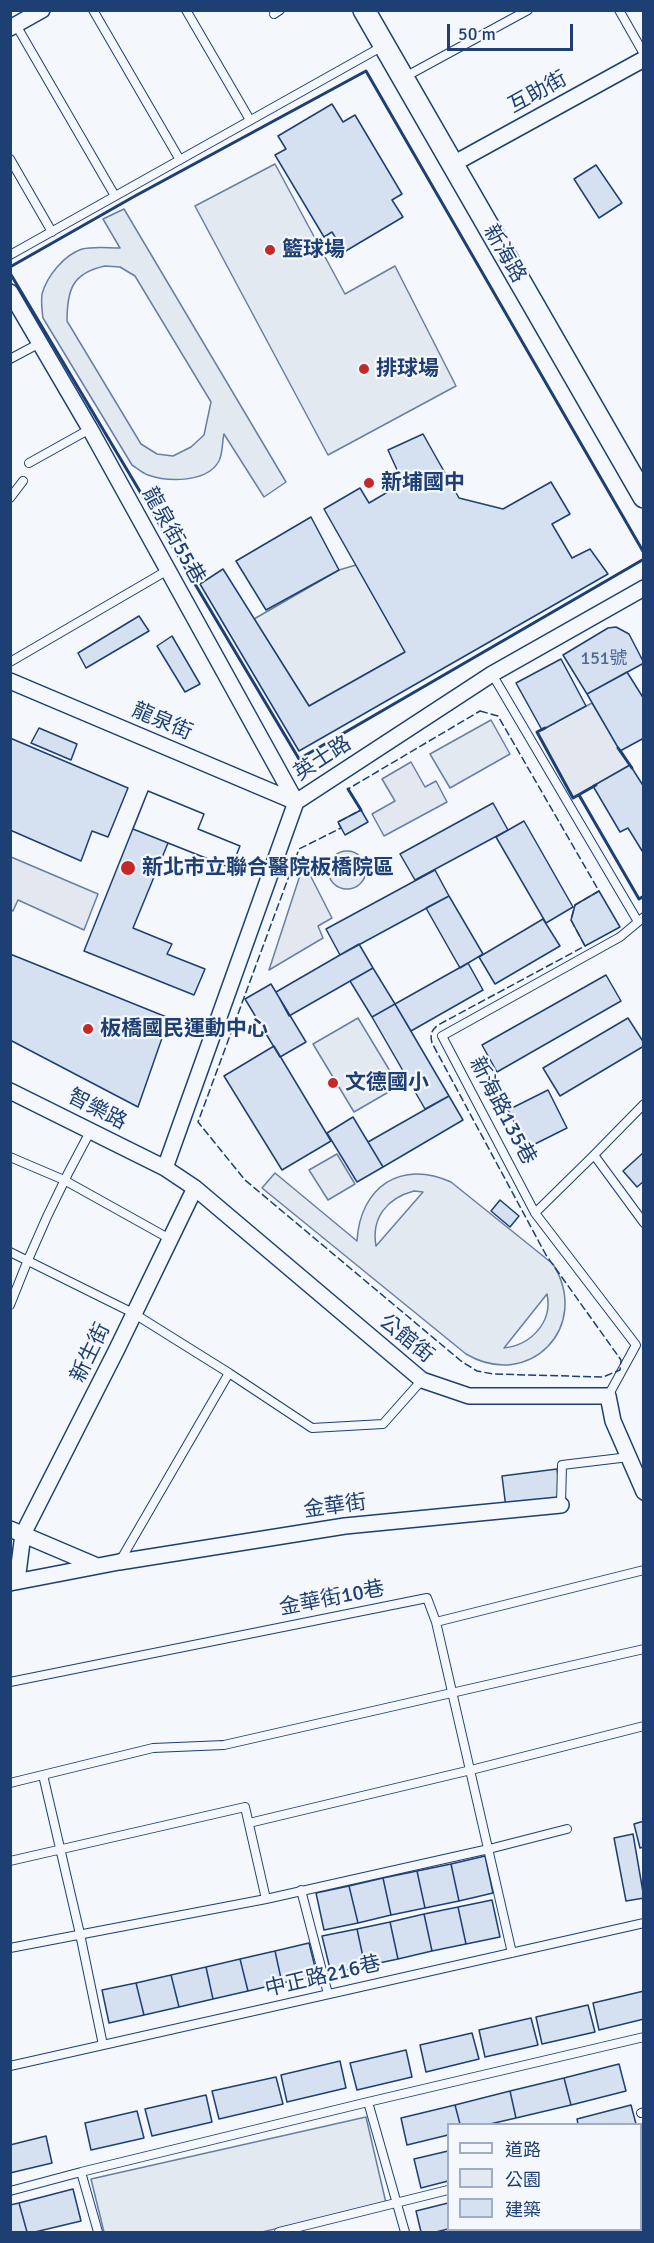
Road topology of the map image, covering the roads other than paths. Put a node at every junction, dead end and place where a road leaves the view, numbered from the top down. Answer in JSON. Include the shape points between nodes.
{"nodes":[{"id":1,"x":42,"y":10,"type":"edge"},
{"id":2,"x":93,"y":10,"type":"edge"},
{"id":3,"x":186,"y":10,"type":"edge"},
{"id":4,"x":528,"y":10,"type":"edge"},
{"id":5,"x":619,"y":10,"type":"edge"},
{"id":6,"x":366,"y":11,"type":"edge"},
{"id":7,"x":13,"y":26,"type":"edge"},
{"id":8,"x":384,"y":46,"type":"junction"},
{"id":9,"x":644,"y":54,"type":"edge"},
{"id":10,"x":644,"y":59,"type":"edge"},
{"id":11,"x":402,"y":79,"type":"junction"},
{"id":12,"x":249,"y":120,"type":"junction"},
{"id":13,"x":10,"y":159,"type":"edge"},
{"id":14,"x":180,"y":160,"type":"junction"},
{"id":15,"x":453,"y":164,"type":"junction"},
{"id":16,"x":115,"y":196,"type":"junction"},
{"id":17,"x":52,"y":232,"type":"junction"},
{"id":18,"x":10,"y":255,"type":"edge"},
{"id":19,"x":10,"y":292,"type":"edge"},
{"id":20,"x":40,"y":343,"type":"junction"},
{"id":21,"x":10,"y":358,"type":"edge"},
{"id":22,"x":90,"y":429,"type":"junction"},
{"id":23,"x":29,"y":464,"type":"dead end"},
{"id":24,"x":22,"y":481,"type":"dead end"},
{"id":25,"x":644,"y":497,"type":"edge"},
{"id":26,"x":10,"y":498,"type":"edge"},
{"id":27,"x":168,"y":570,"type":"junction"},
{"id":28,"x":644,"y":588,"type":"edge"},
{"id":29,"x":10,"y":662,"type":"edge"},
{"id":30,"x":492,"y":674,"type":"junction"},
{"id":31,"x":10,"y":681,"type":"edge"},
{"id":32,"x":296,"y":802,"type":"junction"},
{"id":33,"x":640,"y":919,"type":"edge"},
{"id":34,"x":10,"y":1091,"type":"edge"},
{"id":35,"x":644,"y":1104,"type":"edge"},
{"id":36,"x":91,"y":1130,"type":"junction"},
{"id":37,"x":594,"y":1155,"type":"junction"},
{"id":38,"x":10,"y":1157,"type":"edge"},
{"id":39,"x":165,"y":1168,"type":"junction"},
{"id":40,"x":64,"y":1180,"type":"junction"},
{"id":41,"x":195,"y":1188,"type":"junction"},
{"id":42,"x":536,"y":1213,"type":"junction"},
{"id":43,"x":644,"y":1223,"type":"edge"},
{"id":44,"x":170,"y":1239,"type":"junction"},
{"id":45,"x":10,"y":1252,"type":"edge"},
{"id":46,"x":28,"y":1260,"type":"junction"},
{"id":47,"x":10,"y":1305,"type":"edge"},
{"id":48,"x":133,"y":1313,"type":"junction"},
{"id":49,"x":229,"y":1373,"type":"junction"},
{"id":50,"x":422,"y":1380,"type":"junction"},
{"id":51,"x":608,"y":1396,"type":"junction"},
{"id":52,"x":629,"y":1456,"type":"junction"},
{"id":53,"x":644,"y":1492,"type":"edge"},
{"id":54,"x":561,"y":1505,"type":"joint"},
{"id":55,"x":17,"y":1532,"type":"edge"},
{"id":56,"x":119,"y":1562,"type":"junction"},
{"id":57,"x":97,"y":1566,"type":"junction"},
{"id":58,"x":644,"y":1570,"type":"edge"},
{"id":59,"x":14,"y":1582,"type":"edge"},
{"id":60,"x":436,"y":1622,"type":"junction"},
{"id":61,"x":644,"y":1649,"type":"edge"},
{"id":62,"x":10,"y":1682,"type":"edge"},
{"id":63,"x":452,"y":1693,"type":"junction"},
{"id":64,"x":644,"y":1726,"type":"edge"},
{"id":65,"x":471,"y":1770,"type":"junction"},
{"id":66,"x":43,"y":1774,"type":"junction"},
{"id":67,"x":10,"y":1783,"type":"edge"},
{"id":68,"x":249,"y":1823,"type":"junction"},
{"id":69,"x":567,"y":1829,"type":"dead end"},
{"id":70,"x":489,"y":1849,"type":"junction"},
{"id":71,"x":60,"y":1850,"type":"junction"},
{"id":72,"x":10,"y":1861,"type":"edge"},
{"id":73,"x":301,"y":1890,"type":"junction"},
{"id":74,"x":266,"y":1899,"type":"junction"},
{"id":75,"x":644,"y":1923,"type":"edge"},
{"id":76,"x":80,"y":1934,"type":"junction"},
{"id":77,"x":10,"y":1948,"type":"edge"},
{"id":78,"x":512,"y":1953,"type":"junction"},
{"id":79,"x":328,"y":1994,"type":"junction"},
{"id":80,"x":644,"y":2037,"type":"edge"},
{"id":81,"x":103,"y":2045,"type":"junction"},
{"id":82,"x":10,"y":2066,"type":"edge"},
{"id":83,"x":368,"y":2102,"type":"junction"},
{"id":84,"x":81,"y":2172,"type":"junction"},
{"id":85,"x":447,"y":2190,"type":"edge"},
{"id":86,"x":10,"y":2191,"type":"edge"},
{"id":87,"x":397,"y":2203,"type":"junction"},
{"id":88,"x":98,"y":2232,"type":"edge"},
{"id":89,"x":279,"y":2232,"type":"edge"},
{"id":90,"x":405,"y":2232,"type":"edge"}],
"edges":[{"from":1,"to":7,"type":"street"},
{"from":2,"to":14,"type":"lane"},
{"from":3,"to":12,"type":"lane"},
{"from":4,"to":11,"type":"lane"},
{"from":5,"to":9,"type":"lane"},
{"from":6,"to":8,"type":"street","name":"新海路"},
{"from":7,"to":16,"type":"lane"},
{"from":8,"to":11,"type":"street","name":"新海路"},
{"from":8,"to":12,"type":"lane"},
{"from":10,"to":15,"type":"street","name":"互助街"},
{"from":11,"to":15,"type":"street","name":"新海路"},
{"from":12,"to":14,"type":"lane"},
{"from":13,"to":17,"type":"lane"},
{"from":14,"to":16,"type":"lane"},
{"from":15,"to":25,"type":"street","name":"新海路"},
{"from":16,"to":17,"type":"lane"},
{"from":17,"to":18,"type":"lane"},
{"from":19,"to":20,"type":"street","name":"龍泉街55巷"},
{"from":20,"to":21,"type":"lane"},
{"from":20,"to":22,"type":"street","name":"龍泉街55巷"},
{"from":22,"to":23,"type":"lane"},
{"from":22,"to":27,"type":"street","name":"龍泉街55巷"},
{"from":24,"to":26,"type":"lane"},
{"from":27,"to":29,"type":"lane"},
{"from":27,"to":32,"type":"street","name":"龍泉街55巷"},
{"from":28,"to":30,"type":"street","name":"英士路"},
{"from":30,"to":32,"type":"street","name":"英士路"},
{"from":30,"to":33,"type":"lane"},
{"from":31,"to":32,"type":"street","name":"龍泉街"},
{"from":32,"to":39,"type":"street","name":"英士路"},
{"from":33,"to":42,"type":"lane","name":"新海路135巷","via":[[620,937],[442,1036]]},
{"from":34,"to":36,"type":"street","name":"智樂路"},
{"from":35,"to":37,"type":"lane"},
{"from":36,"to":39,"type":"street","name":"智樂路"},
{"from":36,"to":40,"type":"lane"},
{"from":37,"to":42,"type":"lane"},
{"from":37,"to":43,"type":"lane"},
{"from":38,"to":40,"type":"lane"},
{"from":39,"to":41,"type":"street","name":"公館街"},
{"from":40,"to":44,"type":"lane"},
{"from":40,"to":46,"type":"lane"},
{"from":41,"to":44,"type":"street","name":"新生街"},
{"from":41,"to":50,"type":"street","name":"公館街"},
{"from":42,"to":51,"type":"lane","name":"新海路135巷","via":[[636,1345]]},
{"from":44,"to":48,"type":"street","name":"新生街"},
{"from":45,"to":46,"type":"lane"},
{"from":46,"to":47,"type":"lane"},
{"from":46,"to":48,"type":"lane"},
{"from":48,"to":49,"type":"lane"},
{"from":48,"to":55,"type":"street","name":"新生街"},
{"from":49,"to":50,"type":"lane","via":[[312,1428],[383,1424]]},
{"from":49,"to":56,"type":"lane"},
{"from":50,"to":51,"type":"street","name":"公館街","via":[[469,1396]]},
{"from":51,"to":52,"type":"street","via":[[613,1421]]},
{"from":52,"to":53,"type":"street"},
{"from":52,"to":54,"type":"lane","name":"金華街","via":[[562,1466]]},
{"from":54,"to":56,"type":"street","name":"金華街","via":[[345,1526]]},
{"from":55,"to":57,"type":"street"},
{"from":55,"to":59,"type":"street","name":"新生街"},
{"from":56,"to":57,"type":"street","name":"金華街"},
{"from":57,"to":59,"type":"street","name":"金華街"},
{"from":58,"to":60,"type":"lane"},
{"from":60,"to":62,"type":"lane","name":"金華街10巷","via":[[427,1598]]},
{"from":60,"to":63,"type":"lane"},
{"from":61,"to":63,"type":"lane"},
{"from":63,"to":65,"type":"lane"},
{"from":63,"to":66,"type":"lane","via":[[224,1745],[153,1748]]},
{"from":64,"to":65,"type":"lane"},
{"from":65,"to":68,"type":"lane"},
{"from":65,"to":70,"type":"lane"},
{"from":66,"to":67,"type":"lane"},
{"from":66,"to":71,"type":"lane"},
{"from":68,"to":71,"type":"lane","via":[[245,1807]]},
{"from":68,"to":74,"type":"lane"},
{"from":69,"to":70,"type":"lane"},
{"from":70,"to":73,"type":"lane"},
{"from":70,"to":78,"type":"lane"},
{"from":71,"to":72,"type":"lane"},
{"from":71,"to":76,"type":"lane"},
{"from":73,"to":74,"type":"lane"},
{"from":73,"to":79,"type":"lane"},
{"from":74,"to":76,"type":"lane"},
{"from":75,"to":78,"type":"lane","name":"中正路216巷"},
{"from":76,"to":77,"type":"lane"},
{"from":76,"to":81,"type":"lane"},
{"from":78,"to":79,"type":"lane","name":"中正路216巷"},
{"from":79,"to":81,"type":"lane","name":"中正路216巷"},
{"from":80,"to":83,"type":"lane"},
{"from":81,"to":82,"type":"lane","name":"中正路216巷"},
{"from":83,"to":84,"type":"lane"},
{"from":83,"to":87,"type":"lane"},
{"from":84,"to":86,"type":"lane"},
{"from":84,"to":88,"type":"lane"},
{"from":85,"to":87,"type":"lane"},
{"from":87,"to":89,"type":"lane"},
{"from":87,"to":90,"type":"lane"}]}
